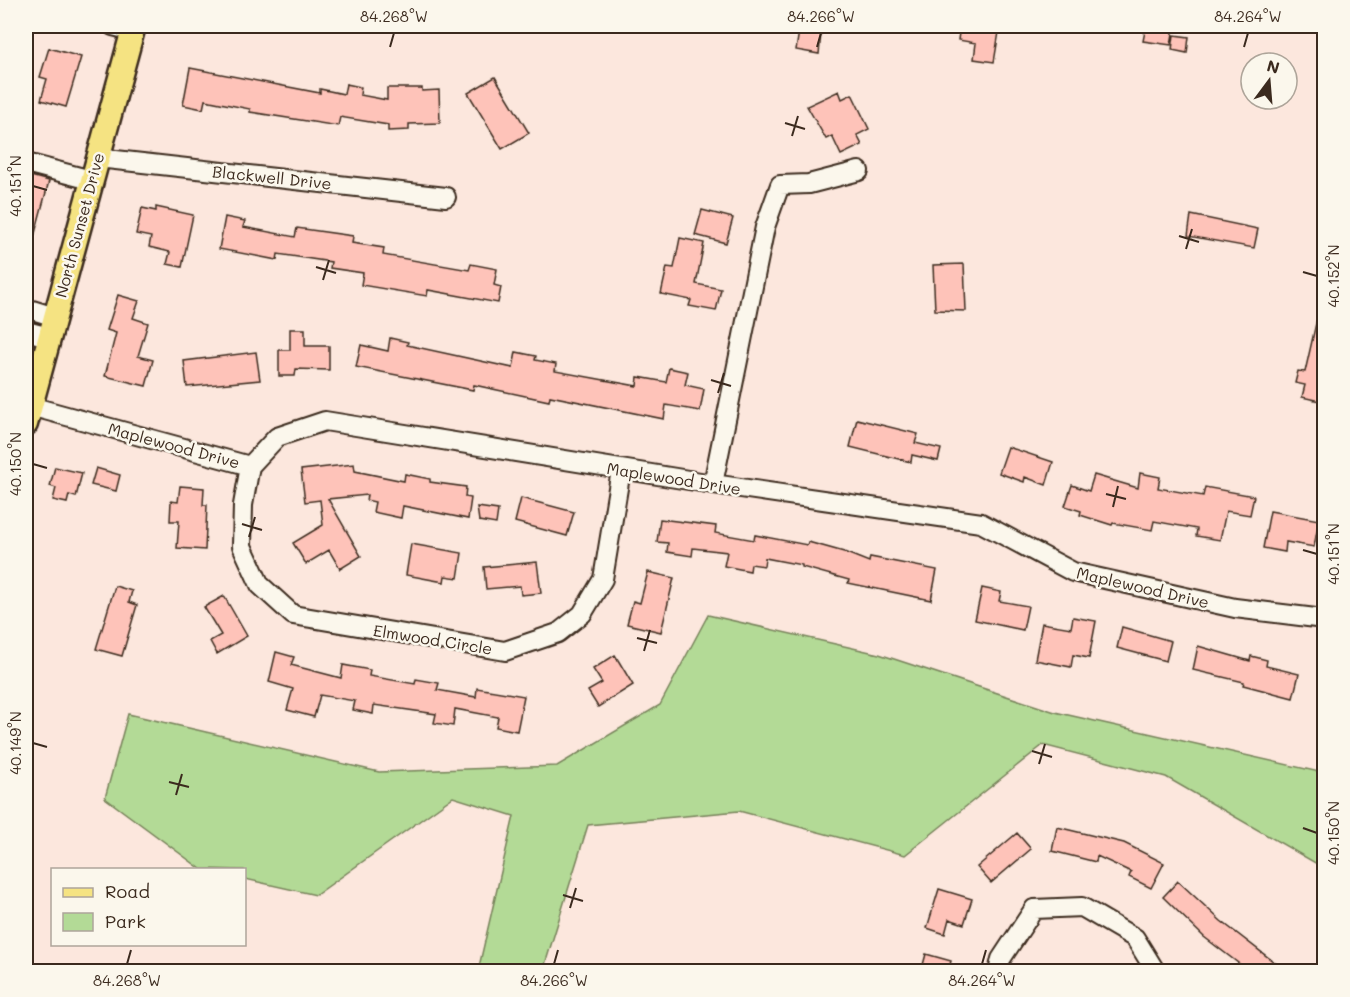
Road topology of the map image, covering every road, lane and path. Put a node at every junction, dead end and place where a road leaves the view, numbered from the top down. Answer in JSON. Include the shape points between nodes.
{"nodes":[{"id":1,"x":127,"y":27,"type":"edge"},
{"id":2,"x":98,"y":158,"type":"junction"},
{"id":3,"x":26,"y":163,"type":"edge"},
{"id":4,"x":859,"y":171,"type":"dead end"},
{"id":5,"x":91,"y":180,"type":"junction"},
{"id":6,"x":446,"y":197,"type":"dead end"},
{"id":7,"x":26,"y":308,"type":"edge"},
{"id":8,"x":52,"y":327,"type":"junction"},
{"id":9,"x":26,"y":331,"type":"edge"},
{"id":10,"x":28,"y":415,"type":"edge"},
{"id":11,"x":250,"y":466,"type":"junction"},
{"id":12,"x":621,"y":470,"type":"junction"},
{"id":13,"x":713,"y":484,"type":"junction"},
{"id":14,"x":1324,"y":619,"type":"edge"},
{"id":15,"x":998,"y":972,"type":"edge"},
{"id":16,"x":1156,"y":972,"type":"edge"}],
"edges":[{"from":1,"to":2,"type":"main road","name":"North Sunset Drive"},
{"from":2,"to":5,"type":"main road","name":"North Sunset Drive"},
{"from":2,"to":6,"type":"street","name":"Blackwell Drive"},
{"from":3,"to":5,"type":"street"},
{"from":4,"to":13,"type":"street","via":[[809,184],[780,185],[765,226]]},
{"from":5,"to":8,"type":"main road","name":"North Sunset Drive"},
{"from":7,"to":8,"type":"street"},
{"from":8,"to":9,"type":"street"},
{"from":8,"to":10,"type":"main road","name":"North Sunset Drive"},
{"from":10,"to":11,"type":"street","name":"Maplewood Drive"},
{"from":11,"to":12,"type":"street","name":"Maplewood Drive","via":[[277,437],[325,422]]},
{"from":11,"to":12,"type":"street","name":"Elmwood Circle","via":[[242,546],[260,585],[293,615],[505,651],[558,633],[582,614],[603,579]]},
{"from":12,"to":13,"type":"street","name":"Maplewood Drive"},
{"from":13,"to":14,"type":"street","name":"Maplewood Drive","via":[[981,523],[1073,572],[1235,608]]},
{"from":15,"to":16,"type":"street","via":[[1001,959],[1034,909],[1082,907],[1135,938]]}]}
